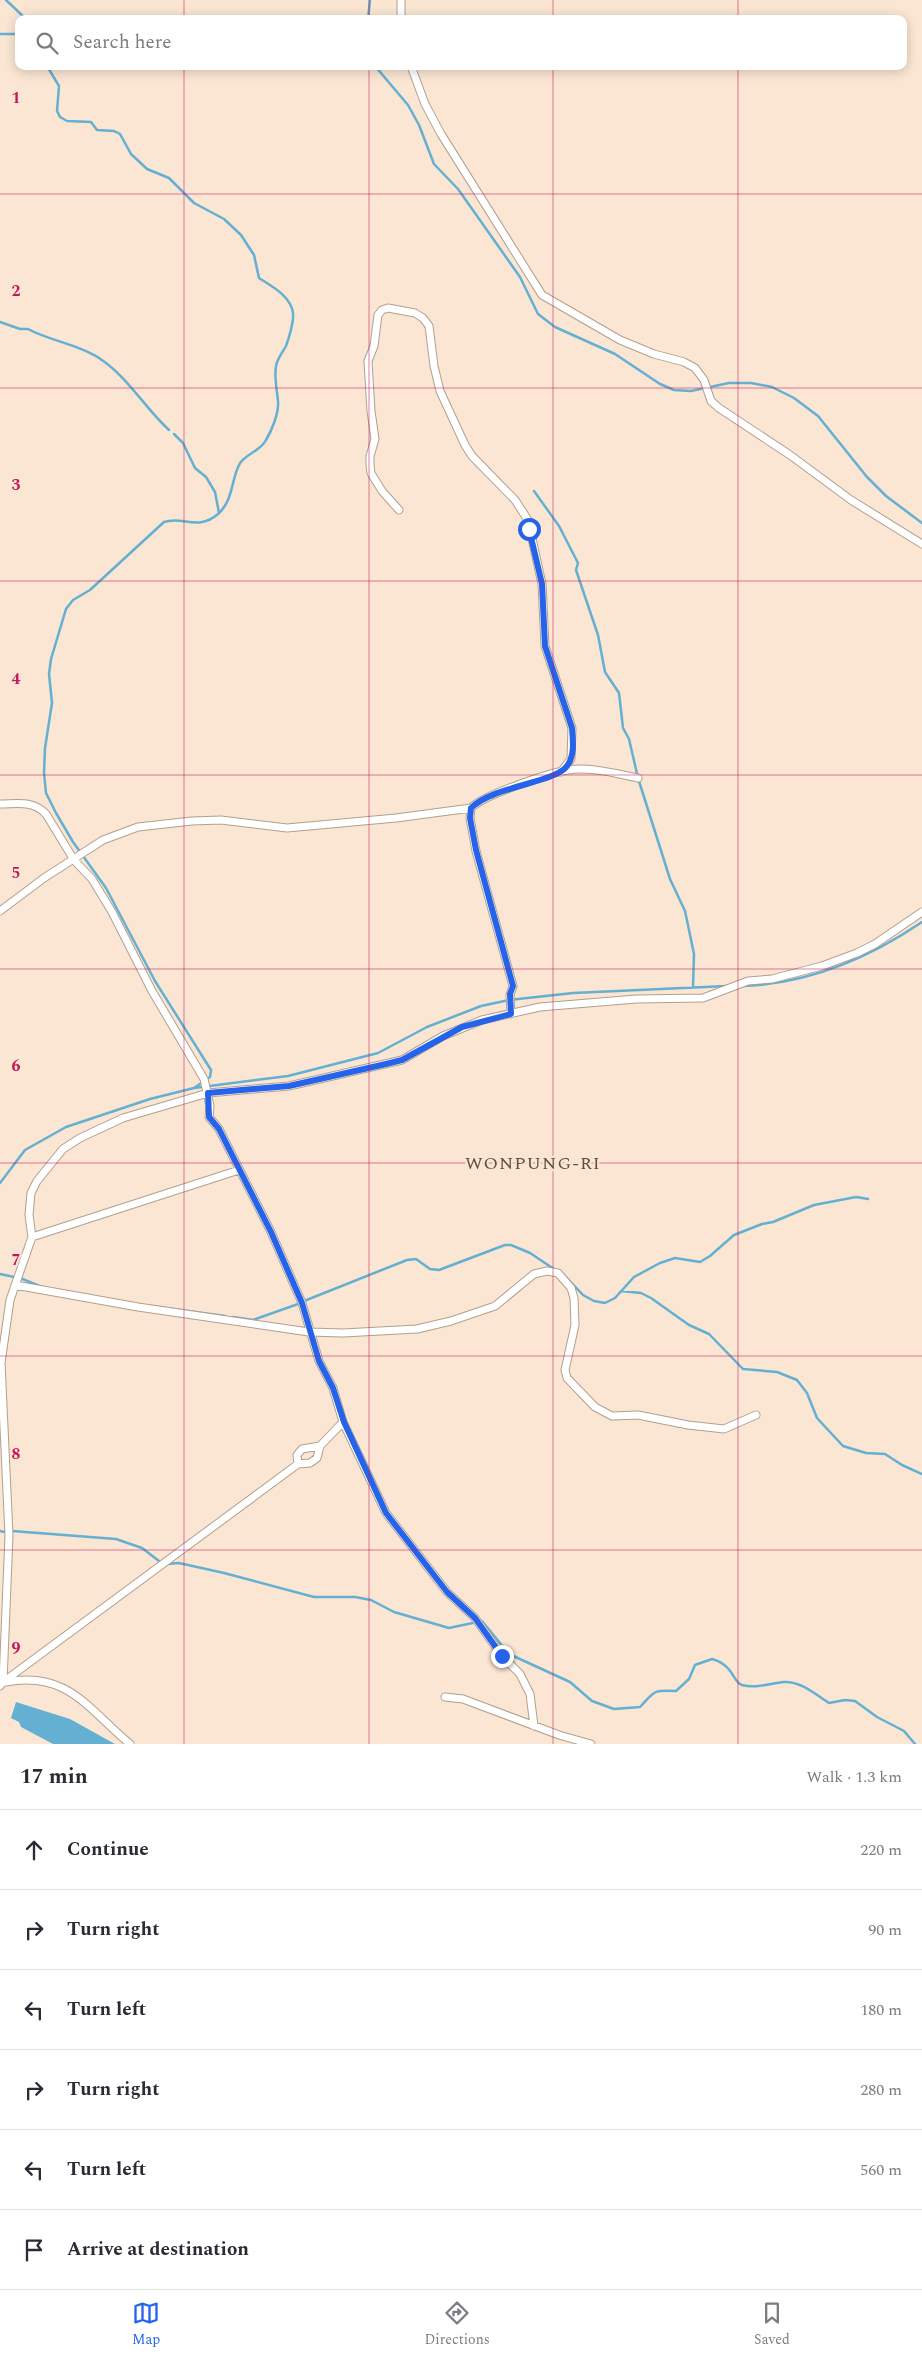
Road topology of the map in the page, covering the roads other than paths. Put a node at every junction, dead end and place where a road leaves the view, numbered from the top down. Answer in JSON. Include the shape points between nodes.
{"nodes":[{"id":1,"x":401,"y":0,"type":"edge"},
{"id":2,"x":401,"y":15,"type":"edge"},
{"id":3,"x":412,"y":70,"type":"edge"},
{"id":4,"x":400,"y":510,"type":"dead end"},
{"id":5,"x":922,"y":544,"type":"edge"},
{"id":6,"x":561,"y":772,"type":"junction"},
{"id":7,"x":638,"y":778,"type":"dead end"},
{"id":8,"x":0,"y":804,"type":"edge"},
{"id":9,"x":471,"y":808,"type":"junction"},
{"id":10,"x":74,"y":860,"type":"junction"},
{"id":11,"x":0,"y":911,"type":"edge"},
{"id":12,"x":922,"y":912,"type":"edge"},
{"id":13,"x":511,"y":1014,"type":"junction"},
{"id":14,"x":208,"y":1093,"type":"junction"},
{"id":15,"x":239,"y":1170,"type":"junction"},
{"id":16,"x":32,"y":1237,"type":"junction"},
{"id":17,"x":15,"y":1285,"type":"junction"},
{"id":18,"x":309,"y":1332,"type":"junction"},
{"id":19,"x":756,"y":1415,"type":"dead end"},
{"id":20,"x":344,"y":1422,"type":"junction"},
{"id":21,"x":320,"y":1446,"type":"junction"},
{"id":22,"x":298,"y":1464,"type":"junction"},
{"id":23,"x":1,"y":1684,"type":"edge"},
{"id":24,"x":445,"y":1697,"type":"dead end"},
{"id":25,"x":534,"y":1726,"type":"junction"},
{"id":26,"x":130,"y":1744,"type":"edge"},
{"id":27,"x":591,"y":1744,"type":"edge"}],
"edges":[{"from":1,"to":2,"type":"street"},
{"from":3,"to":5,"type":"street","via":[[441,134],[542,295],[620,340],[695,368],[704,380],[710,401],[719,408],[851,500]]},
{"from":4,"to":6,"type":"street","via":[[380,487],[370,465],[375,439],[368,361],[374,346],[378,315],[388,308],[415,313],[429,326],[440,391],[465,445],[515,500],[528,520],[542,584],[545,646],[572,728],[571,759]]},
{"from":6,"to":7,"type":"street","via":[[611,772]]},
{"from":6,"to":9,"type":"street","via":[[489,795]]},
{"from":8,"to":10,"type":"street","via":[[40,807]]},
{"from":9,"to":10,"type":"street","via":[[287,828],[221,820],[138,827],[103,840]]},
{"from":9,"to":13,"type":"street","via":[[476,850],[513,986]]},
{"from":10,"to":11,"type":"street"},
{"from":10,"to":14,"type":"street","via":[[92,879],[112,912],[152,991],[204,1079]]},
{"from":12,"to":13,"type":"street","via":[[857,953],[790,974],[748,981],[704,998],[567,1004]]},
{"from":13,"to":14,"type":"street","via":[[462,1027],[402,1060],[289,1086]]},
{"from":14,"to":15,"type":"street","via":[[209,1117],[219,1129]]},
{"from":14,"to":16,"type":"street","via":[[123,1118],[63,1149],[31,1193]]},
{"from":15,"to":16,"type":"street"},
{"from":15,"to":18,"type":"street","via":[[302,1303]]},
{"from":16,"to":17,"type":"street"},
{"from":17,"to":18,"type":"street"},
{"from":17,"to":23,"type":"street","via":[[1,1363],[9,1534]]},
{"from":18,"to":19,"type":"street","via":[[381,1332],[434,1325],[495,1306],[534,1274],[558,1273],[574,1298],[575,1325],[565,1370],[567,1378],[595,1407],[612,1416],[638,1415],[724,1430]]},
{"from":18,"to":20,"type":"street"},
{"from":20,"to":21,"type":"street"},
{"from":20,"to":25,"type":"street","via":[[393,1524],[447,1592],[475,1618],[502,1656],[520,1674],[530,1694]]},
{"from":21,"to":22,"type":"street","via":[[317,1458],[310,1463]]},
{"from":21,"to":22,"type":"street","via":[[302,1449],[297,1455]]},
{"from":22,"to":23,"type":"street"},
{"from":23,"to":26,"type":"street","via":[[35,1679],[63,1687]]},
{"from":24,"to":25,"type":"street","via":[[463,1699]]},
{"from":25,"to":27,"type":"street"}]}
